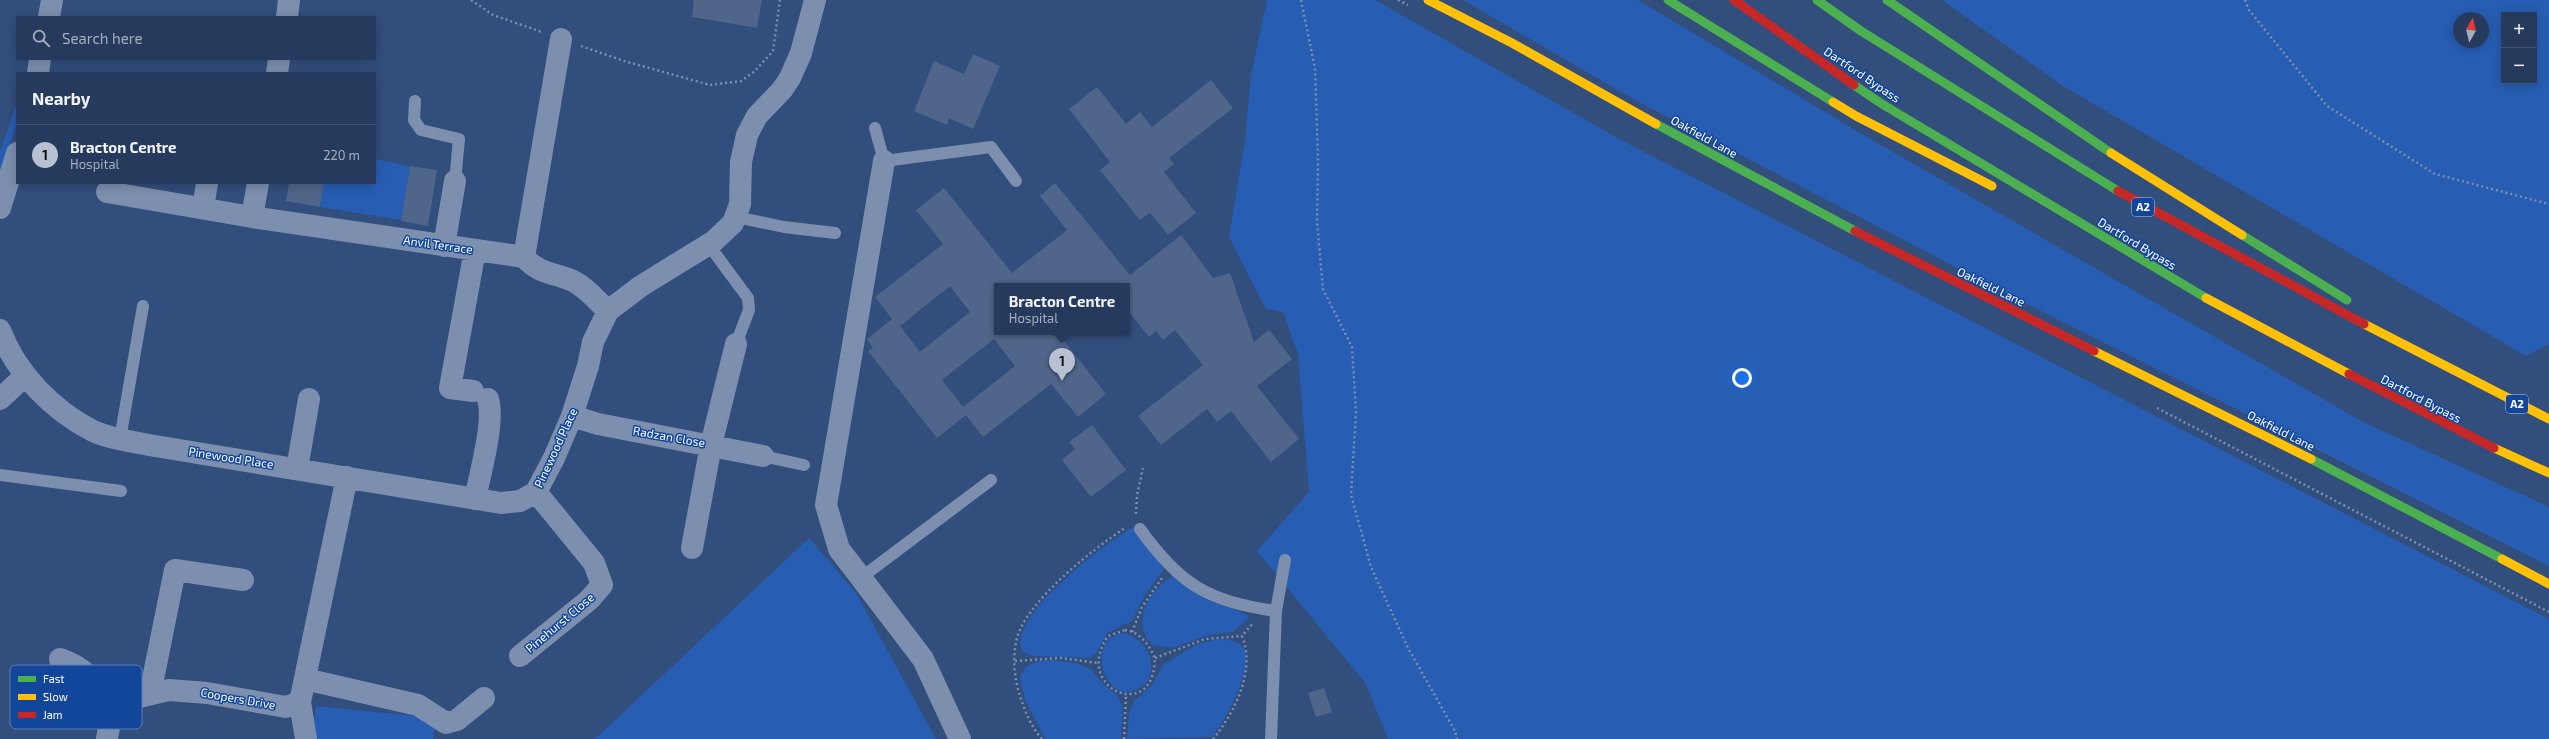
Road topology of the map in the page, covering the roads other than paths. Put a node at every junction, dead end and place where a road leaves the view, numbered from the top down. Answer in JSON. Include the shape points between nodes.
{"nodes":[{"id":1,"x":52,"y":0,"type":"edge"},
{"id":2,"x":289,"y":0,"type":"edge"},
{"id":3,"x":815,"y":0,"type":"edge"},
{"id":4,"x":1428,"y":0,"type":"edge"},
{"id":5,"x":1668,"y":0,"type":"edge"},
{"id":6,"x":1734,"y":0,"type":"edge"},
{"id":7,"x":1817,"y":0,"type":"edge"},
{"id":8,"x":1887,"y":0,"type":"edge"},
{"id":9,"x":49,"y":16,"type":"edge"},
{"id":10,"x":287,"y":16,"type":"edge"},
{"id":11,"x":561,"y":39,"type":"road end"},
{"id":12,"x":40,"y":60,"type":"edge"},
{"id":13,"x":280,"y":60,"type":"edge"},
{"id":14,"x":38,"y":72,"type":"edge"},
{"id":15,"x":277,"y":72,"type":"edge"},
{"id":16,"x":415,"y":101,"type":"dead end"},
{"id":17,"x":875,"y":128,"type":"dead end"},
{"id":18,"x":16,"y":157,"type":"edge"},
{"id":19,"x":884,"y":161,"type":"junction"},
{"id":20,"x":455,"y":181,"type":"joint"},
{"id":21,"x":1016,"y":181,"type":"dead end"},
{"id":22,"x":207,"y":184,"type":"edge"},
{"id":23,"x":258,"y":184,"type":"edge"},
{"id":24,"x":107,"y":192,"type":"dead end"},
{"id":25,"x":2004,"y":192,"type":"dead end"},
{"id":26,"x":0,"y":208,"type":"edge"},
{"id":27,"x":203,"y":208,"type":"junction"},
{"id":28,"x":252,"y":217,"type":"junction"},
{"id":29,"x":736,"y":217,"type":"junction"},
{"id":30,"x":2053,"y":218,"type":"dead end"},
{"id":31,"x":835,"y":233,"type":"dead end"},
{"id":32,"x":708,"y":244,"type":"junction"},
{"id":33,"x":444,"y":246,"type":"junction"},
{"id":34,"x":475,"y":250,"type":"junction"},
{"id":35,"x":524,"y":257,"type":"junction"},
{"id":36,"x":2179,"y":284,"type":"junction"},
{"id":37,"x":2354,"y":304,"type":"dead end"},
{"id":38,"x":143,"y":306,"type":"dead end"},
{"id":39,"x":608,"y":311,"type":"junction"},
{"id":40,"x":2387,"y":325,"type":"dead end"},
{"id":41,"x":0,"y":330,"type":"edge"},
{"id":42,"x":736,"y":344,"type":"joint"},
{"id":43,"x":25,"y":376,"type":"junction"},
{"id":44,"x":2485,"y":388,"type":"junction"},
{"id":45,"x":0,"y":399,"type":"edge"},
{"id":46,"x":309,"y":399,"type":"dead end"},
{"id":47,"x":572,"y":416,"type":"junction"},
{"id":48,"x":2549,"y":419,"type":"edge"},
{"id":49,"x":120,"y":439,"type":"junction"},
{"id":50,"x":711,"y":445,"type":"junction"},
{"id":51,"x":763,"y":456,"type":"joint"},
{"id":52,"x":804,"y":464,"type":"dead end"},
{"id":53,"x":298,"y":469,"type":"junction"},
{"id":54,"x":2549,"y":474,"type":"edge"},
{"id":55,"x":0,"y":475,"type":"edge"},
{"id":56,"x":347,"y":477,"type":"junction"},
{"id":57,"x":990,"y":480,"type":"dead end"},
{"id":58,"x":121,"y":491,"type":"dead end"},
{"id":59,"x":536,"y":492,"type":"junction"},
{"id":60,"x":475,"y":499,"type":"junction"},
{"id":61,"x":1136,"y":525,"type":"road end"},
{"id":62,"x":692,"y":548,"type":"dead end"},
{"id":63,"x":1285,"y":560,"type":"dead end"},
{"id":64,"x":862,"y":577,"type":"junction"},
{"id":65,"x":243,"y":580,"type":"dead end"},
{"id":66,"x":2549,"y":584,"type":"edge"},
{"id":67,"x":1271,"y":610,"type":"junction"},
{"id":68,"x":520,"y":656,"type":"dead end"},
{"id":69,"x":60,"y":658,"type":"dead end"},
{"id":70,"x":77,"y":665,"type":"edge"},
{"id":71,"x":305,"y":679,"type":"junction"},
{"id":72,"x":150,"y":694,"type":"junction"},
{"id":73,"x":142,"y":696,"type":"edge"},
{"id":74,"x":484,"y":698,"type":"dead end"},
{"id":75,"x":300,"y":702,"type":"junction"},
{"id":76,"x":109,"y":729,"type":"edge"},
{"id":77,"x":107,"y":739,"type":"edge"},
{"id":78,"x":306,"y":739,"type":"edge"},
{"id":79,"x":960,"y":739,"type":"edge"},
{"id":80,"x":1271,"y":739,"type":"edge"}],
"edges":[{"from":1,"to":9,"type":"street"},
{"from":2,"to":10,"type":"street"},
{"from":3,"to":29,"type":"street","via":[[793,73],[782,90],[755,118],[747,135],[741,162],[740,204]]},
{"from":4,"to":66,"type":"main road","name":"Oakfield Lane","via":[[1512,43],[1719,159],[1910,260],[2270,438]]},
{"from":5,"to":25,"type":"main road","via":[[1856,116]]},
{"from":6,"to":36,"type":"main road","name":"Dartford Bypass","via":[[1882,104]]},
{"from":7,"to":44,"type":"main road","number":"A2","via":[[1868,35],[2138,204]]},
{"from":8,"to":37,"type":"main road","via":[[2086,138]]},
{"from":11,"to":35,"type":"street"},
{"from":12,"to":14,"type":"street"},
{"from":13,"to":15,"type":"street"},
{"from":16,"to":20,"type":"lane","via":[[414,120],[421,130],[459,139]]},
{"from":17,"to":19,"type":"lane"},
{"from":18,"to":26,"type":"street"},
{"from":19,"to":21,"type":"lane","via":[[991,147]]},
{"from":19,"to":64,"type":"street","via":[[826,505],[839,549]]},
{"from":20,"to":33,"type":"street"},
{"from":22,"to":27,"type":"street"},
{"from":23,"to":28,"type":"street"},
{"from":24,"to":27,"type":"street","name":"Anvil Terrace"},
{"from":27,"to":28,"type":"street","name":"Anvil Terrace"},
{"from":28,"to":33,"type":"street","name":"Anvil Terrace"},
{"from":29,"to":31,"type":"lane","via":[[784,227]]},
{"from":29,"to":32,"type":"street","via":[[733,223]]},
{"from":30,"to":36,"type":"main road"},
{"from":32,"to":39,"type":"street"},
{"from":32,"to":42,"type":"lane","via":[[748,298],[749,310]]},
{"from":33,"to":34,"type":"street","name":"Anvil Terrace"},
{"from":34,"to":35,"type":"street","name":"Anvil Terrace"},
{"from":34,"to":60,"type":"street","via":[[450,388],[480,395],[491,407]]},
{"from":35,"to":39,"type":"street","via":[[539,271],[582,286]]},
{"from":36,"to":54,"type":"main road","name":"Dartford Bypass","via":[[2464,435]]},
{"from":38,"to":49,"type":"lane"},
{"from":39,"to":47,"type":"street","name":"Pinewood Place","via":[[593,342]]},
{"from":40,"to":44,"type":"main road"},
{"from":41,"to":43,"type":"street","name":"Pinewood Place"},
{"from":42,"to":50,"type":"street"},
{"from":43,"to":45,"type":"street"},
{"from":43,"to":49,"type":"street","name":"Pinewood Place","via":[[53,404],[72,418],[94,431]]},
{"from":44,"to":48,"type":"main road","number":"A2"},
{"from":46,"to":53,"type":"street"},
{"from":47,"to":50,"type":"street","name":"Radzan Close","via":[[598,424]]},
{"from":47,"to":59,"type":"street","name":"Pinewood Place"},
{"from":49,"to":53,"type":"street","name":"Pinewood Place"},
{"from":50,"to":51,"type":"street"},
{"from":50,"to":62,"type":"street","name":"Radzan Close"},
{"from":51,"to":52,"type":"lane"},
{"from":53,"to":56,"type":"street","name":"Pinewood Place"},
{"from":55,"to":58,"type":"lane"},
{"from":56,"to":60,"type":"street","name":"Pinewood Place"},
{"from":56,"to":71,"type":"street"},
{"from":57,"to":64,"type":"lane"},
{"from":59,"to":60,"type":"street","name":"Pinewood Place","via":[[520,502]]},
{"from":59,"to":68,"type":"street","name":"Pinehurst Close","via":[[594,563],[602,585],[589,600]]},
{"from":61,"to":67,"type":"lane","via":[[1172,568],[1190,584],[1238,605]]},
{"from":63,"to":67,"type":"lane"},
{"from":64,"to":79,"type":"street","via":[[923,659]]},
{"from":65,"to":72,"type":"street","via":[[175,570]]},
{"from":67,"to":80,"type":"lane"},
{"from":69,"to":70,"type":"street"},
{"from":71,"to":74,"type":"street","via":[[418,705],[446,723],[457,720]]},
{"from":71,"to":75,"type":"street"},
{"from":72,"to":73,"type":"street","name":"Coopers Drive"},
{"from":72,"to":75,"type":"street","name":"Coopers Drive","via":[[169,690],[208,693],[286,707]]},
{"from":75,"to":78,"type":"street"},
{"from":76,"to":77,"type":"street"}]}
